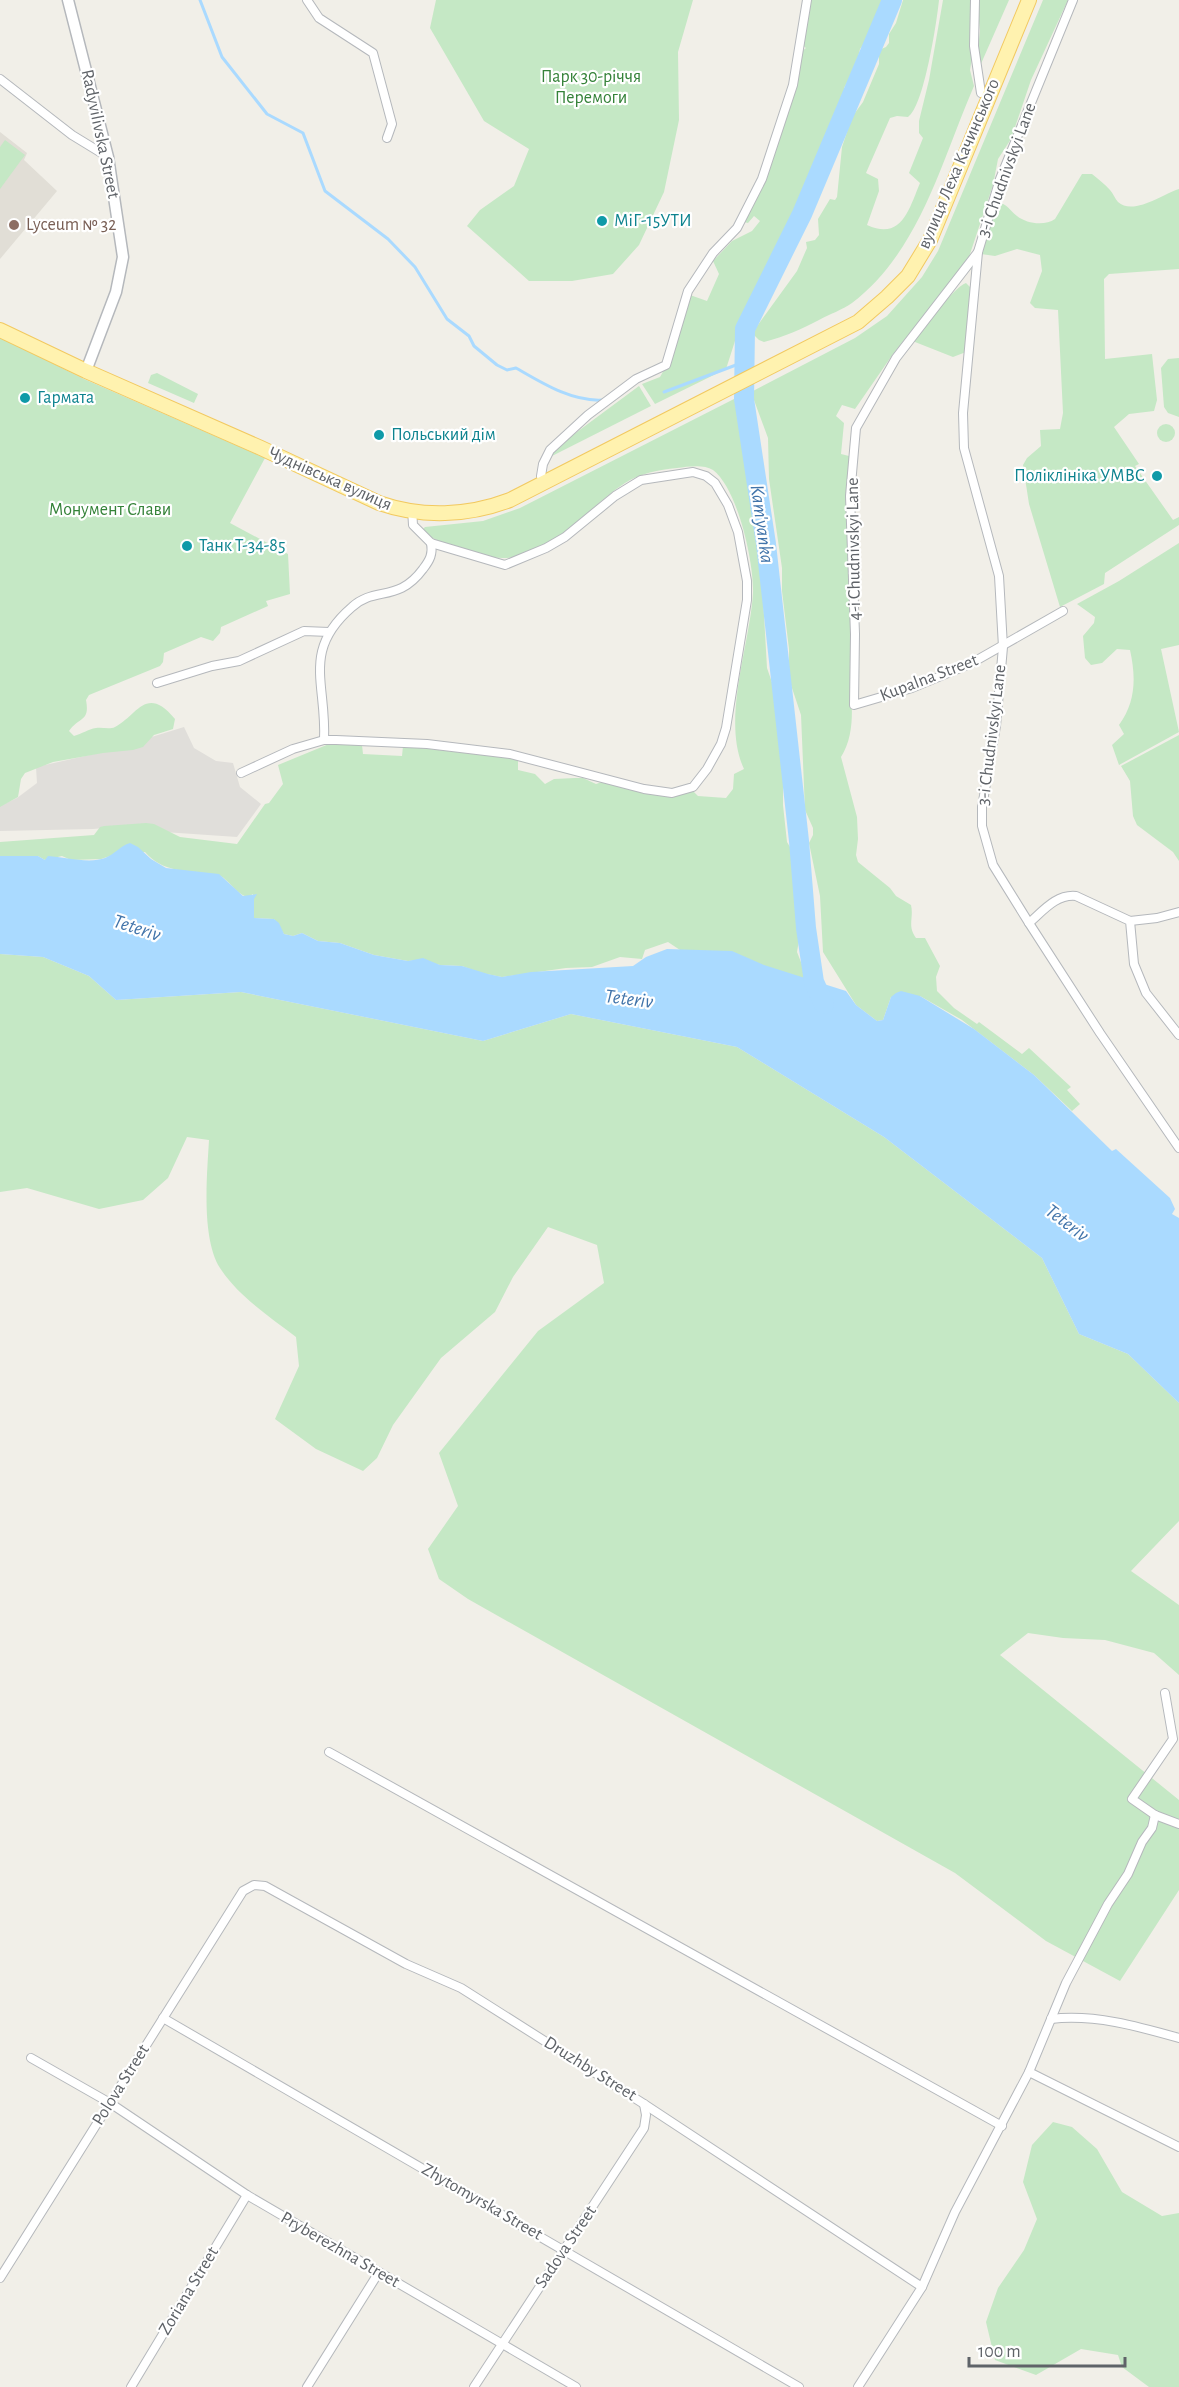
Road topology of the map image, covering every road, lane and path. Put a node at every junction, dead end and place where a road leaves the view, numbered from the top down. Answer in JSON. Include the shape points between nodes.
{"nodes":[{"id":1,"x":68,"y":0,"type":"edge"},
{"id":2,"x":308,"y":0,"type":"edge"},
{"id":3,"x":807,"y":0,"type":"edge"},
{"id":4,"x":975,"y":0,"type":"edge"},
{"id":5,"x":1020,"y":0,"type":"edge"},
{"id":6,"x":1029,"y":0,"type":"edge"},
{"id":7,"x":1074,"y":0,"type":"edge"},
{"id":8,"x":0,"y":79,"type":"edge"},
{"id":9,"x":981,"y":93,"type":"junction"},
{"id":10,"x":387,"y":138,"type":"dead end"},
{"id":11,"x":108,"y":157,"type":"junction"},
{"id":12,"x":978,"y":252,"type":"junction"},
{"id":13,"x":0,"y":321,"type":"edge"},
{"id":14,"x":0,"y":330,"type":"edge"},
{"id":15,"x":804,"y":346,"type":"junction"},
{"id":16,"x":87,"y":368,"type":"junction"},
{"id":17,"x":695,"y":402,"type":"junction"},
{"id":18,"x":541,"y":476,"type":"junction"},
{"id":19,"x":413,"y":508,"type":"junction"},
{"id":20,"x":431,"y":543,"type":"junction"},
{"id":21,"x":1064,"y":611,"type":"dead end"},
{"id":22,"x":329,"y":632,"type":"junction"},
{"id":23,"x":1003,"y":647,"type":"junction"},
{"id":24,"x":157,"y":683,"type":"dead end"},
{"id":25,"x":854,"y":705,"type":"joint"},
{"id":26,"x":324,"y":740,"type":"junction"},
{"id":27,"x":241,"y":773,"type":"dead end"},
{"id":28,"x":1179,"y":912,"type":"edge"},
{"id":29,"x":1130,"y":921,"type":"junction"},
{"id":30,"x":1029,"y":923,"type":"junction"},
{"id":31,"x":1179,"y":1035,"type":"edge"},
{"id":32,"x":1179,"y":1148,"type":"edge"},
{"id":33,"x":1165,"y":1693,"type":"dead end"},
{"id":34,"x":329,"y":1752,"type":"dead end"},
{"id":35,"x":1155,"y":1815,"type":"junction"},
{"id":36,"x":1179,"y":1824,"type":"edge"},
{"id":37,"x":243,"y":1891,"type":"joint"},
{"id":38,"x":163,"y":2018,"type":"junction"},
{"id":39,"x":1051,"y":2019,"type":"junction"},
{"id":40,"x":1179,"y":2038,"type":"edge"},
{"id":41,"x":31,"y":2058,"type":"dead end"},
{"id":42,"x":1029,"y":2072,"type":"junction"},
{"id":43,"x":110,"y":2103,"type":"junction"},
{"id":44,"x":644,"y":2104,"type":"junction"},
{"id":45,"x":1002,"y":2126,"type":"junction"},
{"id":46,"x":1179,"y":2147,"type":"edge"},
{"id":47,"x":247,"y":2195,"type":"junction"},
{"id":48,"x":564,"y":2250,"type":"junction"},
{"id":49,"x":379,"y":2272,"type":"junction"},
{"id":50,"x":0,"y":2278,"type":"edge"},
{"id":51,"x":922,"y":2287,"type":"junction"},
{"id":52,"x":501,"y":2343,"type":"junction"},
{"id":53,"x":131,"y":2387,"type":"edge"},
{"id":54,"x":307,"y":2387,"type":"edge"},
{"id":55,"x":474,"y":2387,"type":"edge"},
{"id":56,"x":576,"y":2387,"type":"edge"},
{"id":57,"x":800,"y":2387,"type":"edge"},
{"id":58,"x":858,"y":2387,"type":"edge"}],
"edges":[{"from":1,"to":11,"type":"street","name":"Radyvilivska Street"},
{"from":2,"to":10,"type":"street","via":[[319,18],[373,53],[392,124]]},
{"from":3,"to":18,"type":"street","via":[[793,85],[762,179],[737,228],[713,253],[688,291],[666,365],[636,379],[588,416],[550,450]]},
{"from":4,"to":9,"type":"street","via":[[974,46]]},
{"from":5,"to":9,"type":"main road","name":"вулиця Леха Качинського"},
{"from":6,"to":15,"type":"main road","name":"вулиця Леха Качинського","via":[[926,249],[908,276],[874,310],[849,327]]},
{"from":7,"to":12,"type":"street","name":"3-i Chudnivskyi Lane","via":[[1000,179]]},
{"from":8,"to":11,"type":"street","via":[[72,135]]},
{"from":9,"to":15,"type":"main road","name":"вулиця Леха Качинського","via":[[930,219],[904,268],[853,315]]},
{"from":11,"to":16,"type":"street","name":"Radyvilivska Street","via":[[123,256],[116,292]]},
{"from":12,"to":23,"type":"street","name":"3-i Chudnivskyi Lane","via":[[963,413],[964,448],[999,576]]},
{"from":12,"to":25,"type":"street","name":"4-i Chudnivskyi Lane","via":[[896,358],[856,428],[850,496]]},
{"from":13,"to":16,"type":"main road","name":"Чуднівська вулиця"},
{"from":14,"to":16,"type":"main road","name":"Чуднівська вулиця"},
{"from":15,"to":17,"type":"main road"},
{"from":16,"to":19,"type":"main road","name":"Чуднівська вулиця","via":[[359,495],[398,510]]},
{"from":17,"to":18,"type":"main road","name":"Чуднівська вулиця"},
{"from":17,"to":19,"type":"main road","name":"Чуднівська вулиця","via":[[510,500],[456,512]]},
{"from":18,"to":19,"type":"main road","name":"Чуднівська вулиця","via":[[481,501]]},
{"from":19,"to":20,"type":"street","via":[[413,525]]},
{"from":20,"to":22,"type":"street","via":[[429,561],[408,585],[363,599]]},
{"from":20,"to":26,"type":"street","via":[[505,565],[546,549],[641,480],[693,472],[716,483],[738,532],[747,612],[726,728],[714,758],[693,787],[672,793],[510,754],[403,742]]},
{"from":21,"to":23,"type":"street","name":"Kupalna Street"},
{"from":22,"to":24,"type":"street","via":[[304,631],[239,661]]},
{"from":22,"to":26,"type":"street","via":[[319,665]]},
{"from":23,"to":25,"type":"street","name":"Kupalna Street","via":[[912,688]]},
{"from":23,"to":30,"type":"street","name":"3-i Chudnivskyi Lane","via":[[982,826],[993,865]]},
{"from":26,"to":27,"type":"street","via":[[293,749]]},
{"from":28,"to":29,"type":"street"},
{"from":29,"to":30,"type":"street","via":[[1069,895]]},
{"from":29,"to":31,"type":"street","via":[[1134,964],[1146,993]]},
{"from":30,"to":32,"type":"street","name":"3-i Chudnivskyi Lane"},
{"from":33,"to":35,"type":"street","via":[[1173,1739],[1132,1799]]},
{"from":34,"to":45,"type":"street"},
{"from":35,"to":36,"type":"street"},
{"from":35,"to":39,"type":"street","via":[[1128,1874],[1083,1948]]},
{"from":37,"to":38,"type":"street","name":"Polova Street"},
{"from":37,"to":44,"type":"street","name":"Druzhby Street","via":[[254,1885],[265,1886],[406,1964],[461,1988]]},
{"from":38,"to":43,"type":"street","name":"Polova Street"},
{"from":38,"to":48,"type":"street","name":"Zhytomyrska Street"},
{"from":39,"to":40,"type":"street","via":[[1071,2016],[1132,2024]]},
{"from":39,"to":42,"type":"street"},
{"from":41,"to":43,"type":"street","name":"Pryberezhna Street"},
{"from":42,"to":45,"type":"street"},
{"from":42,"to":46,"type":"street"},
{"from":43,"to":47,"type":"street","name":"Pryberezhna Street"},
{"from":43,"to":50,"type":"street","name":"Polova Street"},
{"from":44,"to":48,"type":"street","name":"Sadova Street","via":[[644,2128]]},
{"from":44,"to":51,"type":"street","name":"Druzhby Street"},
{"from":45,"to":51,"type":"street","via":[[955,2212]]},
{"from":47,"to":49,"type":"street","name":"Pryberezhna Street"},
{"from":47,"to":53,"type":"street","name":"Zoriana Street"},
{"from":48,"to":52,"type":"street","name":"Sadova Street"},
{"from":48,"to":57,"type":"street","name":"Zhytomyrska Street"},
{"from":49,"to":52,"type":"street","name":"Pryberezhna Street"},
{"from":49,"to":54,"type":"street"},
{"from":51,"to":58,"type":"street"},
{"from":52,"to":55,"type":"street","name":"Sadova Street"},
{"from":52,"to":56,"type":"street","name":"Pryberezhna Street"}]}
